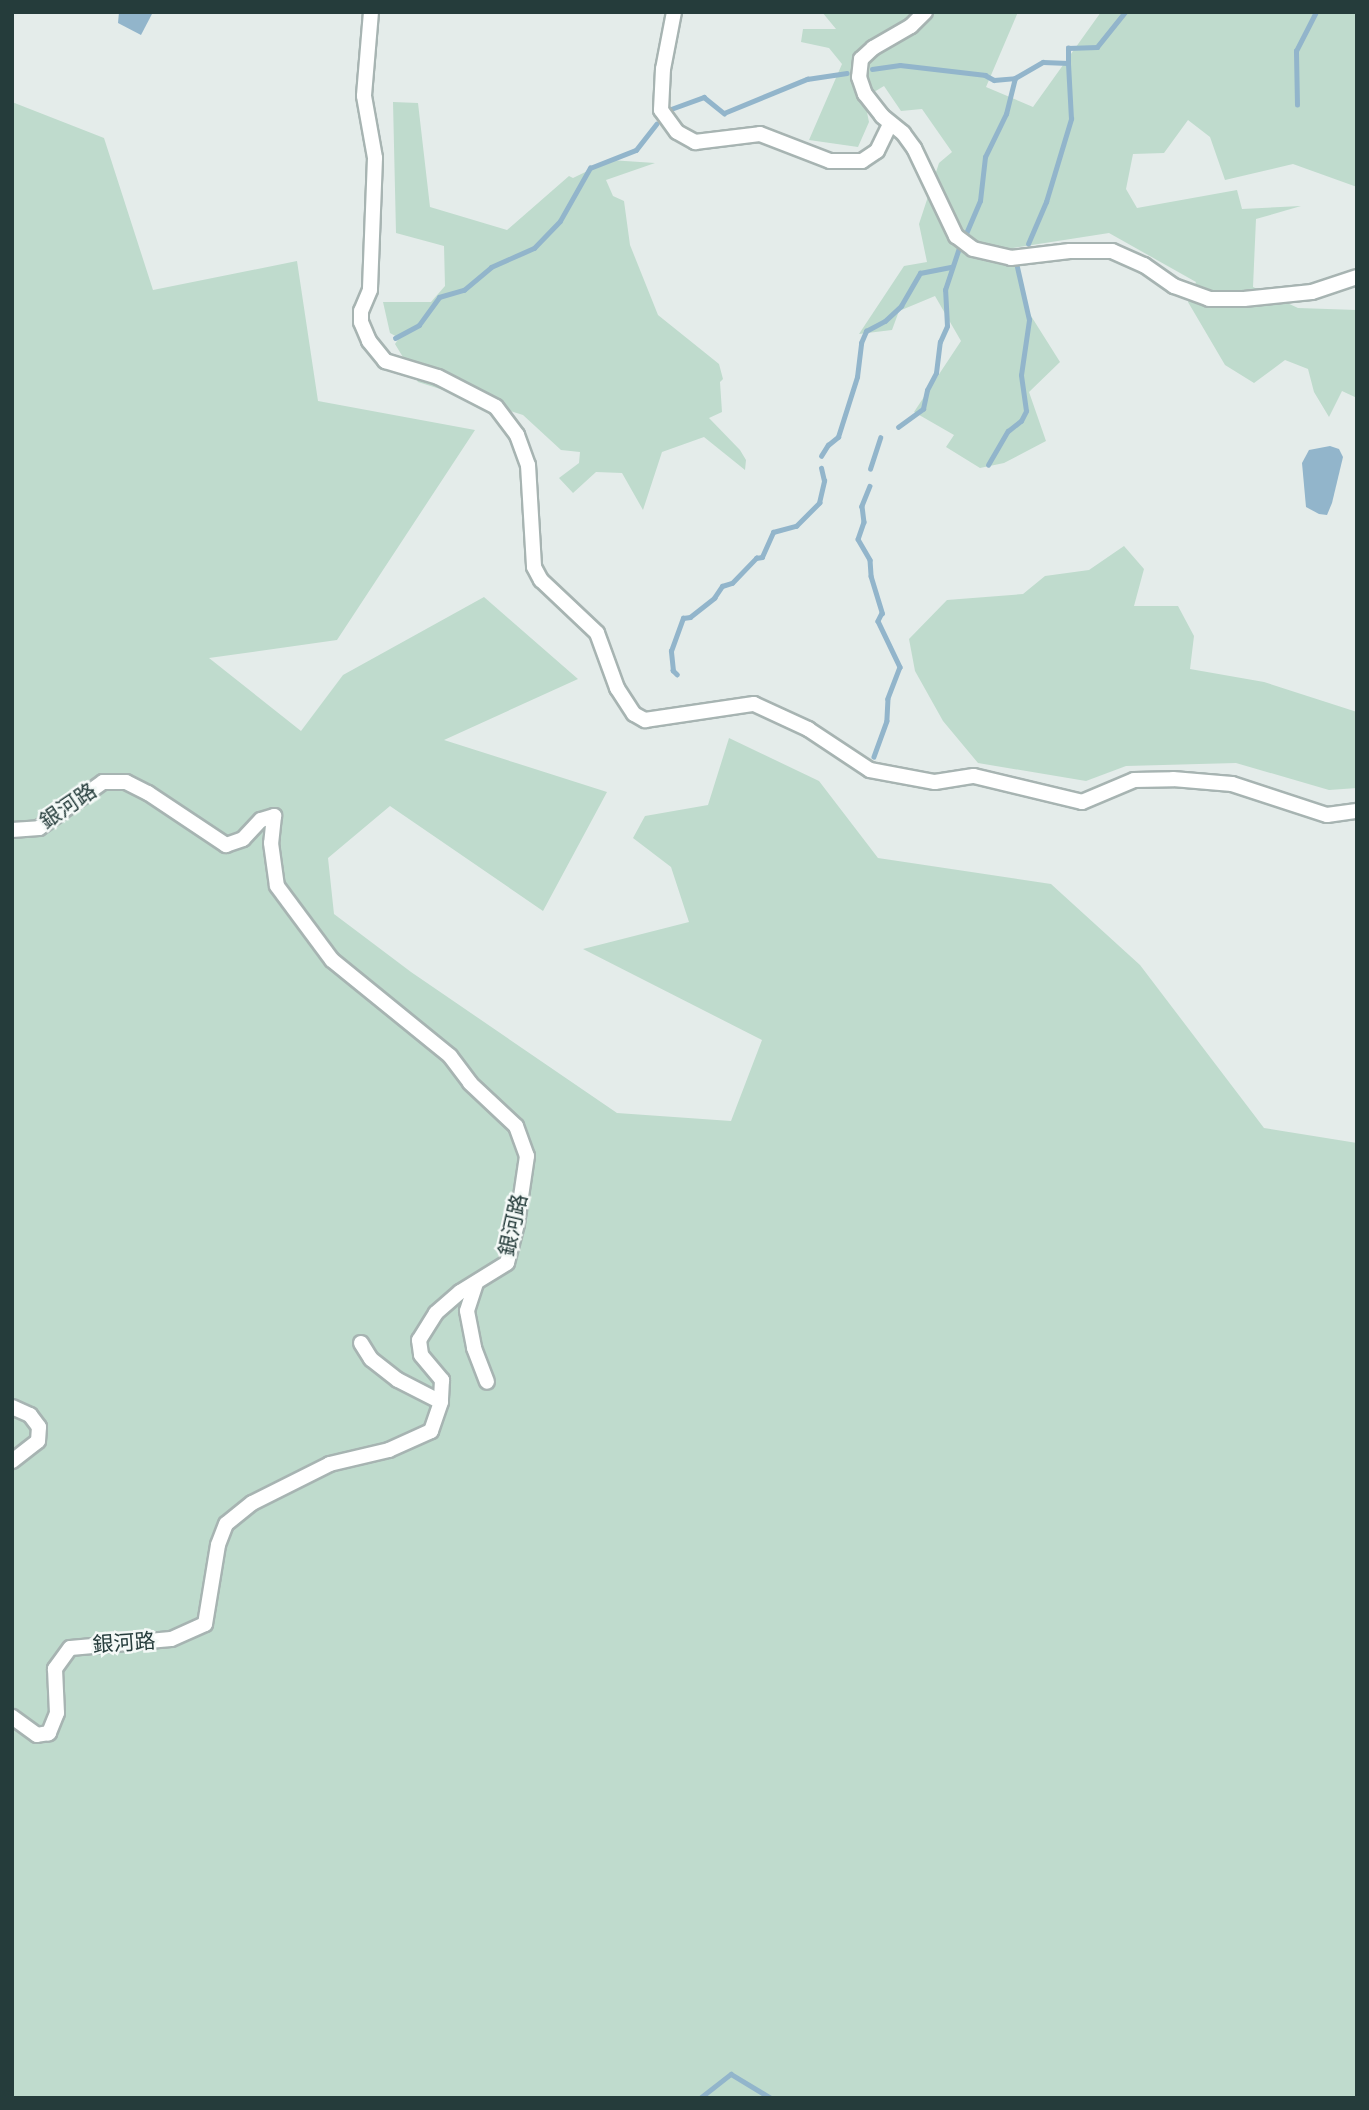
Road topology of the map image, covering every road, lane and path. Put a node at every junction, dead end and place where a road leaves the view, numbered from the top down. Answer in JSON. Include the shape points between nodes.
{"nodes":[{"id":1,"x":371,"y":12,"type":"edge"},
{"id":2,"x":674,"y":12,"type":"edge"},
{"id":3,"x":925,"y":12,"type":"edge"},
{"id":4,"x":890,"y":124,"type":"junction"},
{"id":5,"x":1357,"y":277,"type":"edge"},
{"id":6,"x":1357,"y":811,"type":"edge"},
{"id":7,"x":12,"y":830,"type":"edge"},
{"id":8,"x":475,"y":1283,"type":"junction"},
{"id":9,"x":361,"y":1343,"type":"dead end"},
{"id":10,"x":487,"y":1382,"type":"dead end"},
{"id":11,"x":441,"y":1402,"type":"junction"},
{"id":12,"x":12,"y":1407,"type":"edge"},
{"id":13,"x":12,"y":1461,"type":"edge"},
{"id":14,"x":12,"y":1717,"type":"edge"}],
"edges":[{"from":1,"to":6,"type":"street","via":[[364,96],[375,158],[370,290],[361,322],[369,341],[386,361],[438,377],[496,407],[517,435],[528,465],[534,567],[541,580],[597,632],[617,688],[634,714],[645,720],[754,704],[808,729],[870,770],[935,782],[974,776],[1082,802],[1134,780],[1173,779],[1232,784],[1327,815]]},
{"from":2,"to":4,"type":"street","via":[[661,110],[677,132],[695,142],[760,134],[830,161],[862,161],[877,151]]},
{"from":3,"to":4,"type":"street","via":[[862,59],[859,77],[865,94]]},
{"from":4,"to":5,"type":"street","via":[[914,148],[956,236],[974,249],[1011,258],[1112,251],[1144,265],[1174,286],[1209,299],[1312,292]]},
{"from":7,"to":8,"type":"street","name":"銀河路","via":[[39,828],[103,782],[126,782],[148,793],[226,845],[243,839],[261,820],[274,816],[271,843],[277,886],[332,960],[450,1056],[470,1083],[516,1126],[527,1156],[507,1263]]},
{"from":8,"to":10,"type":"street","via":[[467,1311]]},
{"from":8,"to":11,"type":"street","name":"銀河路","via":[[436,1313],[419,1340],[421,1355],[442,1380]]},
{"from":9,"to":11,"type":"street","via":[[371,1359],[398,1380]]},
{"from":11,"to":14,"type":"street","name":"銀河路","via":[[431,1431],[389,1450],[330,1464],[251,1503],[226,1524],[218,1545],[205,1624],[171,1639],[70,1648],[55,1669],[57,1713],[49,1734],[37,1735]]},
{"from":12,"to":13,"type":"street","via":[[30,1415],[39,1427],[38,1441]]}]}
